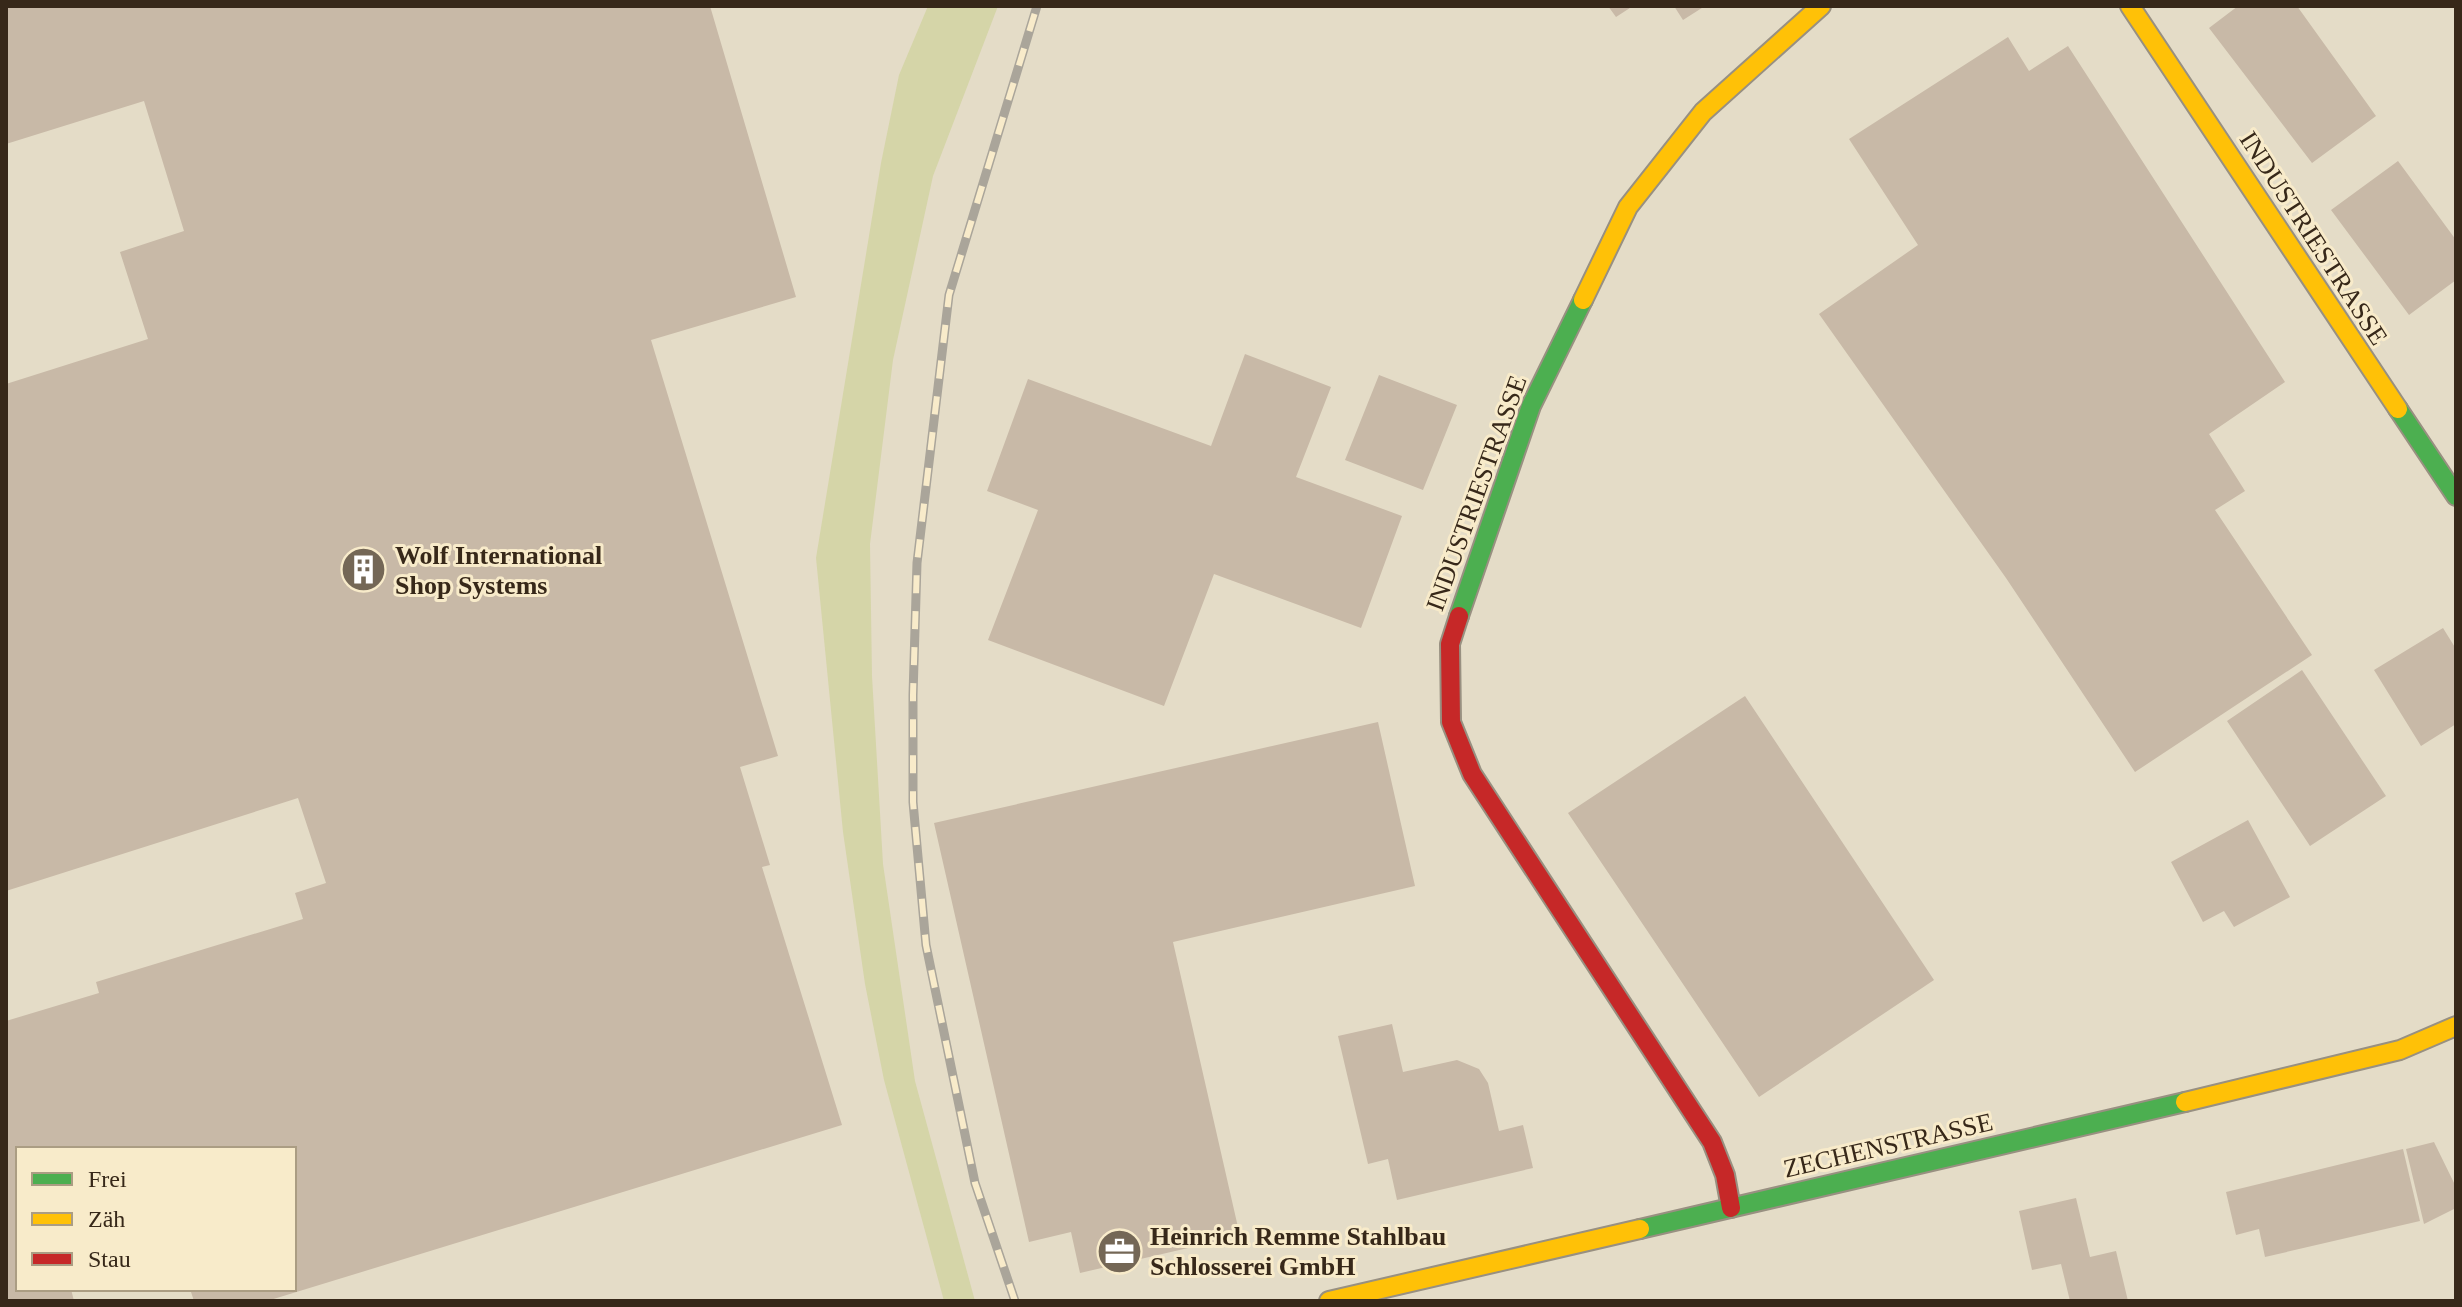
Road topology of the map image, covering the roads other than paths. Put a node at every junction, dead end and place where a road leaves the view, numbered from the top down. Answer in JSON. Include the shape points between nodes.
{"nodes":[{"id":1,"x":1821,"y":6,"type":"edge"},
{"id":2,"x":2130,"y":6,"type":"edge"},
{"id":3,"x":2456,"y":496,"type":"edge"},
{"id":4,"x":2456,"y":1026,"type":"edge"},
{"id":5,"x":1731,"y":1208,"type":"junction"},
{"id":6,"x":1329,"y":1301,"type":"edge"}],
"edges":[{"from":1,"to":5,"type":"street","name":"INDUSTRIESTRASSE","via":[[1703,112],[1628,207],[1531,406],[1450,644],[1451,722],[1472,774],[1712,1142]]},
{"from":2,"to":3,"type":"street","name":"INDUSTRIESTRASSE"},
{"from":4,"to":5,"type":"street","name":"ZECHENSTRASSE","via":[[2400,1050],[2311,1073]]},
{"from":5,"to":6,"type":"street","name":"ZECHENSTRASSE"}]}
